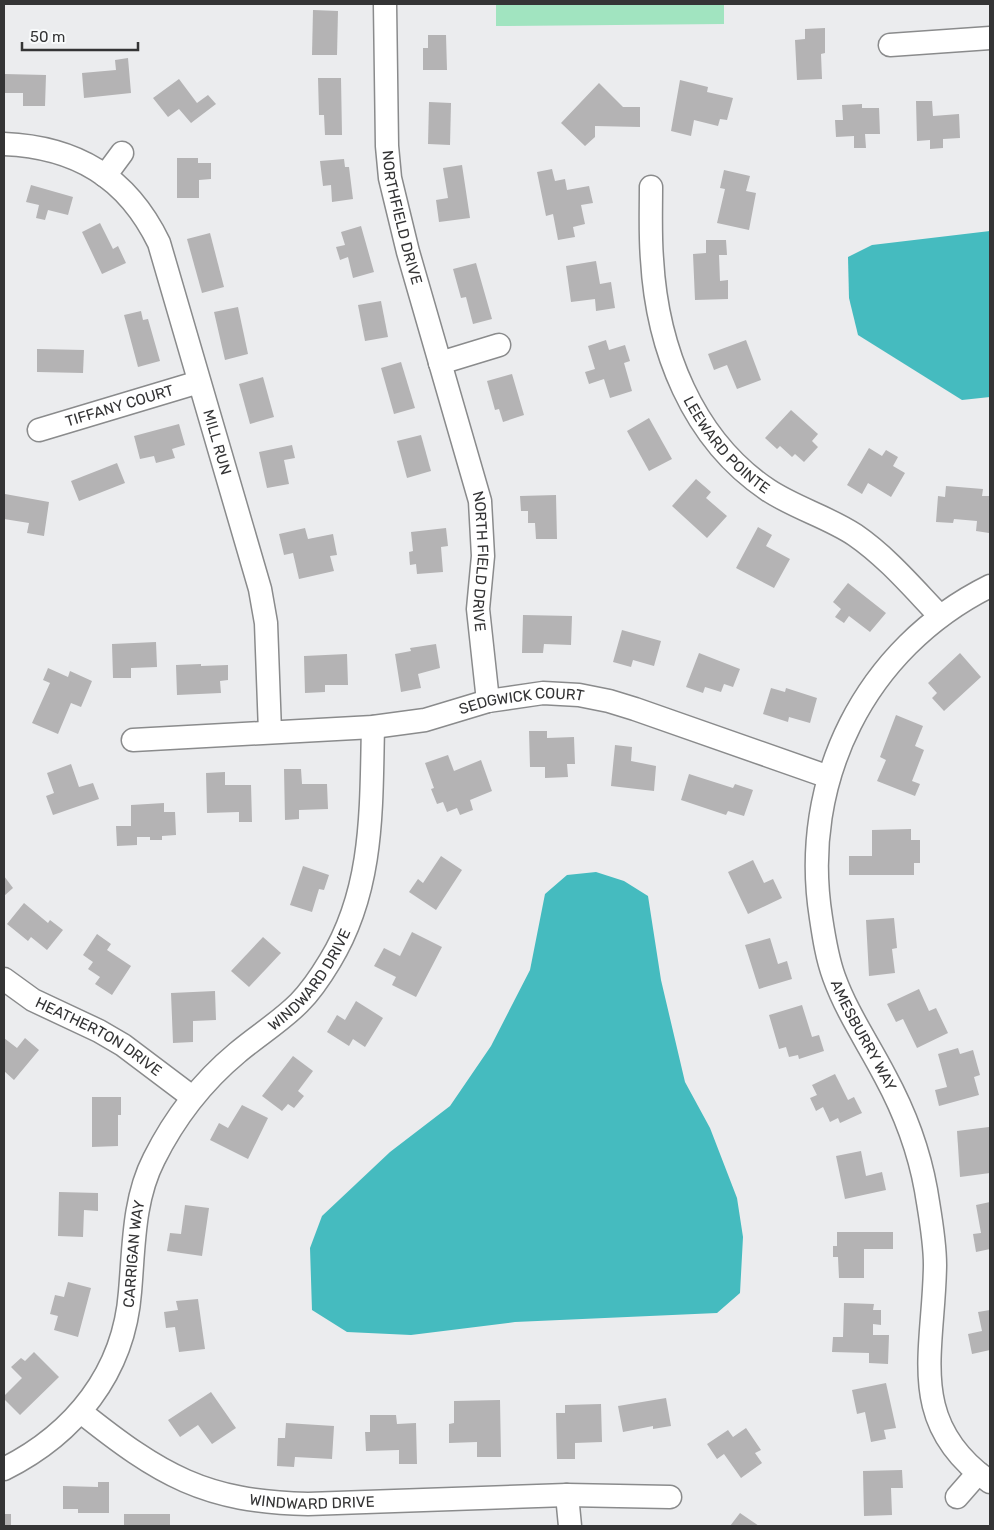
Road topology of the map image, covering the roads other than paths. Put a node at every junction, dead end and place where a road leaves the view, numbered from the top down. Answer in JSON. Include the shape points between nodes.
{"nodes":[{"id":1,"x":385,"y":4,"type":"edge"},
{"id":2,"x":990,"y":38,"type":"edge"},
{"id":3,"x":890,"y":45,"type":"dead end"},
{"id":4,"x":4,"y":144,"type":"edge"},
{"id":5,"x":122,"y":153,"type":"dead end"},
{"id":6,"x":106,"y":176,"type":"junction"},
{"id":7,"x":651,"y":187,"type":"dead end"},
{"id":8,"x":499,"y":345,"type":"dead end"},
{"id":9,"x":440,"y":363,"type":"junction"},
{"id":10,"x":199,"y":382,"type":"junction"},
{"id":11,"x":458,"y":424,"type":"joint"},
{"id":12,"x":39,"y":430,"type":"dead end"},
{"id":13,"x":990,"y":586,"type":"edge"},
{"id":14,"x":940,"y":616,"type":"junction"},
{"id":15,"x":488,"y":701,"type":"junction"},
{"id":16,"x":373,"y":727,"type":"junction"},
{"id":17,"x":270,"y":732,"type":"junction"},
{"id":18,"x":133,"y":740,"type":"dead end"},
{"id":19,"x":829,"y":777,"type":"junction"},
{"id":20,"x":4,"y":979,"type":"edge"},
{"id":21,"x":192,"y":1097,"type":"junction"},
{"id":22,"x":81,"y":1412,"type":"junction"},
{"id":23,"x":4,"y":1469,"type":"edge"},
{"id":24,"x":984,"y":1477,"type":"edge"},
{"id":25,"x":567,"y":1495,"type":"junction"},
{"id":26,"x":957,"y":1497,"type":"dead end"},
{"id":27,"x":670,"y":1498,"type":"dead end"},
{"id":28,"x":570,"y":1526,"type":"edge"}],
"edges":[{"from":1,"to":9,"type":"street","name":"NORTHFIELD DRIVE","via":[[390,178]]},
{"from":2,"to":3,"type":"street"},
{"from":4,"to":6,"type":"street","name":"MILL RUN","via":[[49,149],[73,157]]},
{"from":5,"to":6,"type":"street"},
{"from":6,"to":10,"type":"street","name":"MILL RUN","via":[[133,200],[159,242]]},
{"from":7,"to":14,"type":"street","name":"LEEWARD POINTE","via":[[652,259],[658,311],[678,380],[707,431],[728,456],[768,490],[854,535],[879,553]]},
{"from":8,"to":9,"type":"street"},
{"from":9,"to":11,"type":"street","name":"NORTHFIELD DRIVE"},
{"from":10,"to":12,"type":"street","name":"TIFFANY COURT"},
{"from":10,"to":17,"type":"street","name":"MILL RUN","via":[[260,588],[266,623]]},
{"from":11,"to":15,"type":"street","name":"NORTH FIELD DRIVE","via":[[482,515],[483,556],[478,609]]},
{"from":13,"to":14,"type":"street","name":"AMESBURRY WAY"},
{"from":14,"to":19,"type":"street","name":"AMESBURRY WAY","via":[[909,642],[869,692],[839,746]]},
{"from":15,"to":16,"type":"street","name":"SEDGWICK COURT","via":[[425,720]]},
{"from":15,"to":19,"type":"street","name":"SEDGWICK COURT","via":[[543,693],[609,701]]},
{"from":16,"to":17,"type":"street","name":"SEDGWICK COURT"},
{"from":16,"to":21,"type":"street","name":"WINDWARD DRIVE","via":[[367,862],[353,916],[340,946],[301,1002],[230,1058]]},
{"from":17,"to":18,"type":"street","name":"SEDGWICK COURT"},
{"from":19,"to":24,"type":"street","name":"AMESBURRY WAY","via":[[815,863],[825,943],[846,1008],[889,1083],[917,1154],[926,1187],[935,1263],[927,1368],[930,1393],[946,1437]]},
{"from":20,"to":21,"type":"street","name":"HEATHERTON DRIVE","via":[[33,1000],[123,1045]]},
{"from":21,"to":22,"type":"street","name":"CARRIGAN WAY","via":[[152,1162],[135,1225],[126,1319],[114,1356]]},
{"from":22,"to":23,"type":"street","name":"CARRIGAN WAY","via":[[49,1442]]},
{"from":22,"to":25,"type":"street","name":"WINDWARD DRIVE","via":[[146,1462],[176,1478],[241,1498],[308,1504]]},
{"from":24,"to":26,"type":"street"},
{"from":25,"to":27,"type":"street","name":"WINDWARD DRIVE"},
{"from":25,"to":28,"type":"street"}]}
